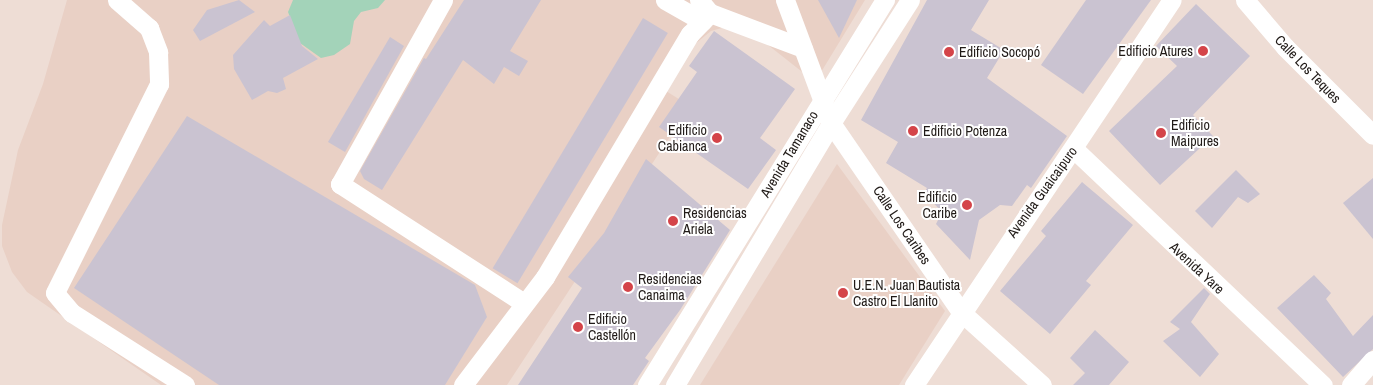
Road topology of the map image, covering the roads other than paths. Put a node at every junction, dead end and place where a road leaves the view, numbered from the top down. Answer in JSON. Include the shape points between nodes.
{"nodes":[{"id":1,"x":117,"y":0,"type":"edge"},
{"id":2,"x":443,"y":0,"type":"edge"},
{"id":3,"x":665,"y":0,"type":"edge"},
{"id":4,"x":785,"y":0,"type":"edge"},
{"id":5,"x":885,"y":0,"type":"edge"},
{"id":6,"x":910,"y":0,"type":"edge"},
{"id":7,"x":1172,"y":0,"type":"edge"},
{"id":8,"x":1245,"y":0,"type":"edge"},
{"id":9,"x":704,"y":11,"type":"edge"},
{"id":10,"x":803,"y":48,"type":"junction"},
{"id":11,"x":822,"y":98,"type":"junction"},
{"id":12,"x":831,"y":123,"type":"junction"},
{"id":13,"x":1373,"y":135,"type":"edge"},
{"id":14,"x":1074,"y":149,"type":"junction"},
{"id":15,"x":524,"y":303,"type":"junction"},
{"id":16,"x":962,"y":312,"type":"junction"},
{"id":17,"x":1373,"y":360,"type":"edge"},
{"id":18,"x":185,"y":385,"type":"edge"},
{"id":19,"x":463,"y":385,"type":"edge"},
{"id":20,"x":647,"y":385,"type":"edge"},
{"id":21,"x":675,"y":385,"type":"edge"},
{"id":22,"x":914,"y":385,"type":"edge"},
{"id":23,"x":1042,"y":385,"type":"edge"},
{"id":24,"x":1323,"y":385,"type":"edge"},
{"id":25,"x":1351,"y":385,"type":"edge"}],
"edges":[{"from":1,"to":18,"type":"street","via":[[149,28],[158,52],[159,84],[55,292],[72,313]]},
{"from":2,"to":15,"type":"street","via":[[340,184]]},
{"from":3,"to":9,"type":"street"},
{"from":4,"to":10,"type":"street","name":"Calle Los Caribes"},
{"from":5,"to":11,"type":"street","name":"Avenida Tamanaco"},
{"from":6,"to":12,"type":"street","name":"Avenida Tamanaco"},
{"from":7,"to":14,"type":"street","name":"Avenida Guaicaipuro"},
{"from":8,"to":13,"type":"street","name":"Calle Los Teques"},
{"from":9,"to":10,"type":"street"},
{"from":9,"to":15,"type":"street","via":[[545,277]]},
{"from":10,"to":11,"type":"street","name":"Calle Los Caribes"},
{"from":11,"to":12,"type":"street","name":"Calle Los Caribes"},
{"from":11,"to":20,"type":"street","name":"Avenida Tamanaco"},
{"from":12,"to":16,"type":"street","name":"Calle Los Caribes"},
{"from":12,"to":21,"type":"street","name":"Avenida Tamanaco"},
{"from":14,"to":16,"type":"street","name":"Avenida Guaicaipuro","via":[[1018,225]]},
{"from":14,"to":24,"type":"street","name":"Avenida Yare"},
{"from":15,"to":19,"type":"street"},
{"from":16,"to":22,"type":"street","name":"Avenida Guaicaipuro"},
{"from":16,"to":23,"type":"street","name":"Calle Los Caribes"},
{"from":17,"to":25,"type":"street"}]}
